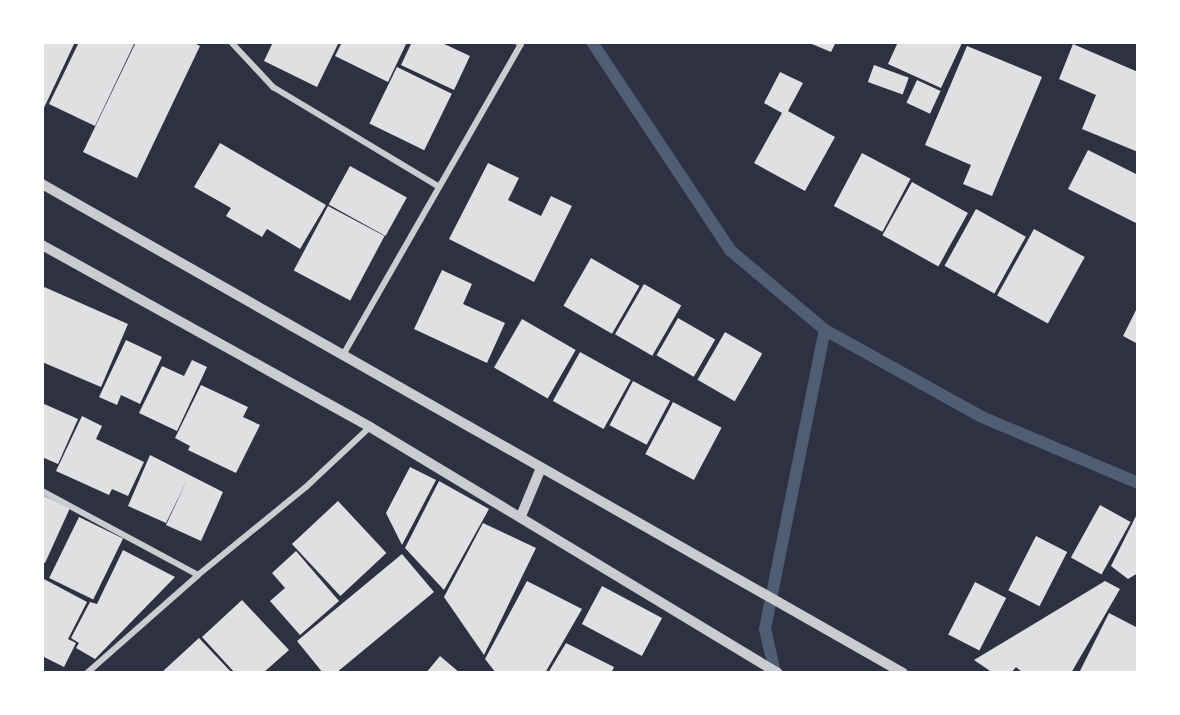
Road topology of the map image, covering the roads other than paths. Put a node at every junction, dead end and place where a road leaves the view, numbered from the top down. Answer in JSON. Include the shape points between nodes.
{"nodes":[{"id":1,"x":231,"y":42,"type":"edge"},
{"id":2,"x":519,"y":43,"type":"edge"},
{"id":3,"x":42,"y":184,"type":"edge"},
{"id":4,"x":438,"y":186,"type":"junction"},
{"id":5,"x":42,"y":245,"type":"edge"},
{"id":6,"x":343,"y":355,"type":"junction"},
{"id":7,"x":370,"y":426,"type":"junction"},
{"id":8,"x":542,"y":468,"type":"junction"},
{"id":9,"x":42,"y":491,"type":"edge"},
{"id":10,"x":521,"y":516,"type":"junction"},
{"id":11,"x":198,"y":575,"type":"junction"},
{"id":12,"x":87,"y":673,"type":"edge"},
{"id":13,"x":778,"y":673,"type":"edge"},
{"id":14,"x":903,"y":673,"type":"edge"}],
"edges":[{"from":1,"to":4,"type":"street","via":[[273,87]]},
{"from":2,"to":4,"type":"street"},
{"from":3,"to":6,"type":"street"},
{"from":4,"to":6,"type":"street"},
{"from":5,"to":7,"type":"street"},
{"from":6,"to":8,"type":"street"},
{"from":7,"to":10,"type":"street"},
{"from":7,"to":11,"type":"street","via":[[306,487]]},
{"from":8,"to":10,"type":"street"},
{"from":8,"to":14,"type":"street"},
{"from":9,"to":11,"type":"street"},
{"from":10,"to":13,"type":"street"},
{"from":11,"to":12,"type":"street"}]}
